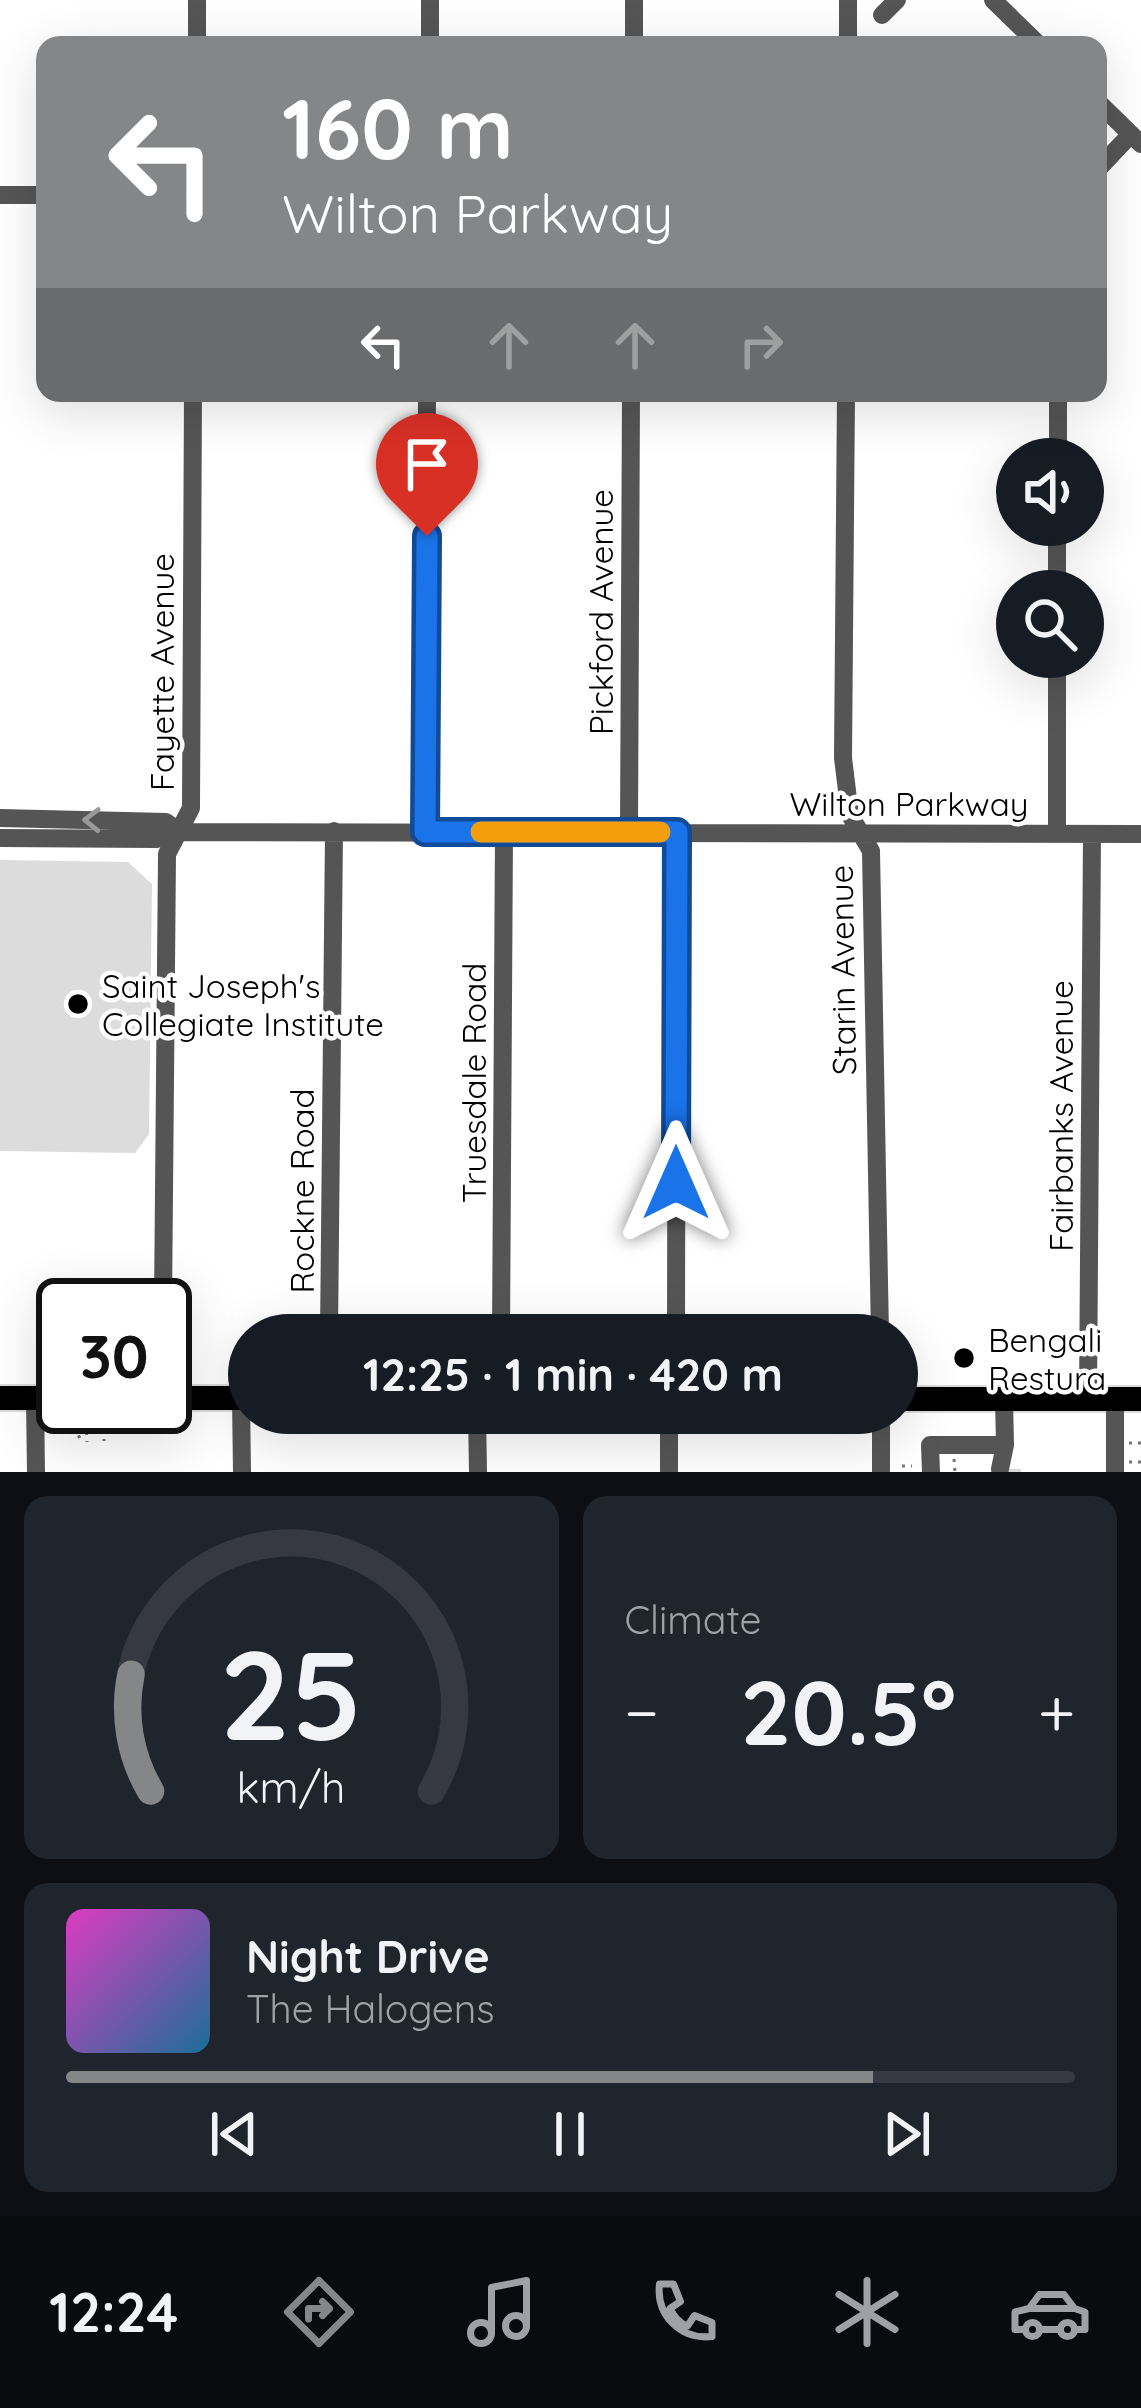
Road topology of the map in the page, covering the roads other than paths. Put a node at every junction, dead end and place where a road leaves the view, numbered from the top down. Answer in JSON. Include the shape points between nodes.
{"nodes":[{"id":1,"x":197,"y":0,"type":"edge"},
{"id":2,"x":430,"y":0,"type":"edge"},
{"id":3,"x":634,"y":0,"type":"edge"},
{"id":4,"x":848,"y":0,"type":"edge"},
{"id":5,"x":882,"y":0,"type":"edge"},
{"id":6,"x":897,"y":0,"type":"edge"},
{"id":7,"x":993,"y":0,"type":"edge"},
{"id":8,"x":197,"y":36,"type":"edge"},
{"id":9,"x":430,"y":36,"type":"edge"},
{"id":10,"x":634,"y":36,"type":"edge"},
{"id":11,"x":848,"y":36,"type":"edge"},
{"id":12,"x":1030,"y":36,"type":"edge"},
{"id":13,"x":1107,"y":111,"type":"edge"},
{"id":14,"x":1136,"y":139,"type":"edge"},
{"id":15,"x":1107,"y":162,"type":"edge"},
{"id":16,"x":0,"y":195,"type":"edge"},
{"id":17,"x":36,"y":195,"type":"edge"},
{"id":18,"x":193,"y":402,"type":"edge"},
{"id":19,"x":427,"y":402,"type":"edge"},
{"id":20,"x":632,"y":402,"type":"edge"},
{"id":21,"x":846,"y":402,"type":"edge"},
{"id":22,"x":1058,"y":402,"type":"edge"},
{"id":23,"x":1058,"y":438,"type":"edge"},
{"id":24,"x":1057,"y":678,"type":"edge"},
{"id":25,"x":0,"y":818,"type":"edge"},
{"id":26,"x":334,"y":831,"type":"junction"},
{"id":27,"x":180,"y":832,"type":"junction"},
{"id":28,"x":425,"y":832,"type":"junction"},
{"id":29,"x":504,"y":832,"type":"junction"},
{"id":30,"x":629,"y":832,"type":"junction"},
{"id":31,"x":677,"y":832,"type":"junction"},
{"id":32,"x":862,"y":833,"type":"junction"},
{"id":33,"x":1057,"y":834,"type":"junction"},
{"id":34,"x":1092,"y":834,"type":"junction"},
{"id":35,"x":1141,"y":834,"type":"edge"},
{"id":36,"x":0,"y":838,"type":"edge"},
{"id":37,"x":164,"y":1278,"type":"edge"},
{"id":38,"x":329,"y":1314,"type":"edge"},
{"id":39,"x":501,"y":1314,"type":"edge"},
{"id":40,"x":676,"y":1314,"type":"edge"},
{"id":41,"x":880,"y":1314,"type":"edge"},
{"id":42,"x":0,"y":1398,"type":"edge"},
{"id":43,"x":35,"y":1398,"type":"joint"},
{"id":44,"x":192,"y":1398,"type":"edge"},
{"id":45,"x":228,"y":1398,"type":"edge"},
{"id":46,"x":918,"y":1399,"type":"edge"},
{"id":47,"x":1004,"y":1399,"type":"junction"},
{"id":48,"x":1088,"y":1399,"type":"junction"},
{"id":49,"x":1128,"y":1399,"type":"edge"},
{"id":50,"x":244,"y":1434,"type":"edge"},
{"id":51,"x":477,"y":1434,"type":"edge"},
{"id":52,"x":669,"y":1434,"type":"edge"},
{"id":53,"x":880,"y":1434,"type":"edge"},
{"id":54,"x":1004,"y":1445,"type":"junction"},
{"id":55,"x":921,"y":1469,"type":"edge"},
{"id":56,"x":1006,"y":1469,"type":"edge"},
{"id":57,"x":36,"y":1472,"type":"edge"},
{"id":58,"x":242,"y":1472,"type":"edge"},
{"id":59,"x":478,"y":1472,"type":"edge"},
{"id":60,"x":669,"y":1472,"type":"edge"},
{"id":61,"x":881,"y":1472,"type":"edge"},
{"id":62,"x":1115,"y":1472,"type":"edge"}],
"edges":[{"from":1,"to":8,"type":"street"},
{"from":2,"to":9,"type":"street"},
{"from":3,"to":10,"type":"street"},
{"from":4,"to":11,"type":"street"},
{"from":5,"to":6,"type":"street","via":[[882,15]]},
{"from":7,"to":12,"type":"street"},
{"from":13,"to":14,"type":"street"},
{"from":14,"to":15,"type":"street"},
{"from":16,"to":17,"type":"street"},
{"from":18,"to":27,"type":"street","name":"Fayette Avenue","via":[[190,808]]},
{"from":19,"to":28,"type":"street"},
{"from":20,"to":30,"type":"street","name":"Pickford Avenue"},
{"from":21,"to":32,"type":"street","name":"Starin Avenue","via":[[844,758],[850,815]]},
{"from":22,"to":23,"type":"street"},
{"from":24,"to":33,"type":"street"},
{"from":27,"to":25,"type":"street","one_way":true,"via":[[166,822]]},
{"from":26,"to":27,"type":"street"},
{"from":26,"to":28,"type":"street"},
{"from":26,"to":38,"type":"street","name":"Rockne Road"},
{"from":27,"to":36,"type":"street","via":[[155,839]]},
{"from":27,"to":37,"type":"street","name":"Fayette Avenue","via":[[167,854]]},
{"from":28,"to":29,"type":"street"},
{"from":29,"to":30,"type":"street"},
{"from":29,"to":39,"type":"street","name":"Truesdale Road"},
{"from":30,"to":31,"type":"street","name":"Wilton Parkway"},
{"from":31,"to":32,"type":"street","name":"Wilton Parkway"},
{"from":31,"to":40,"type":"street"},
{"from":32,"to":33,"type":"street","name":"Wilton Parkway"},
{"from":32,"to":41,"type":"street","name":"Starin Avenue","via":[[871,851]]},
{"from":33,"to":34,"type":"street","name":"Wilton Parkway"},
{"from":34,"to":35,"type":"street","name":"Wilton Parkway"},
{"from":34,"to":48,"type":"street","name":"Fairbanks Avenue"},
{"from":42,"to":43,"type":"main road"},
{"from":43,"to":57,"type":"street"},
{"from":44,"to":45,"type":"main road"},
{"from":46,"to":47,"type":"main road"},
{"from":47,"to":48,"type":"main road"},
{"from":47,"to":54,"type":"street"},
{"from":48,"to":49,"type":"main road"},
{"from":49,"to":62,"type":"street"},
{"from":50,"to":58,"type":"street"},
{"from":51,"to":59,"type":"street"},
{"from":52,"to":60,"type":"street"},
{"from":53,"to":61,"type":"street"},
{"from":54,"to":55,"type":"street","via":[[930,1444]]},
{"from":54,"to":56,"type":"street"}]}
